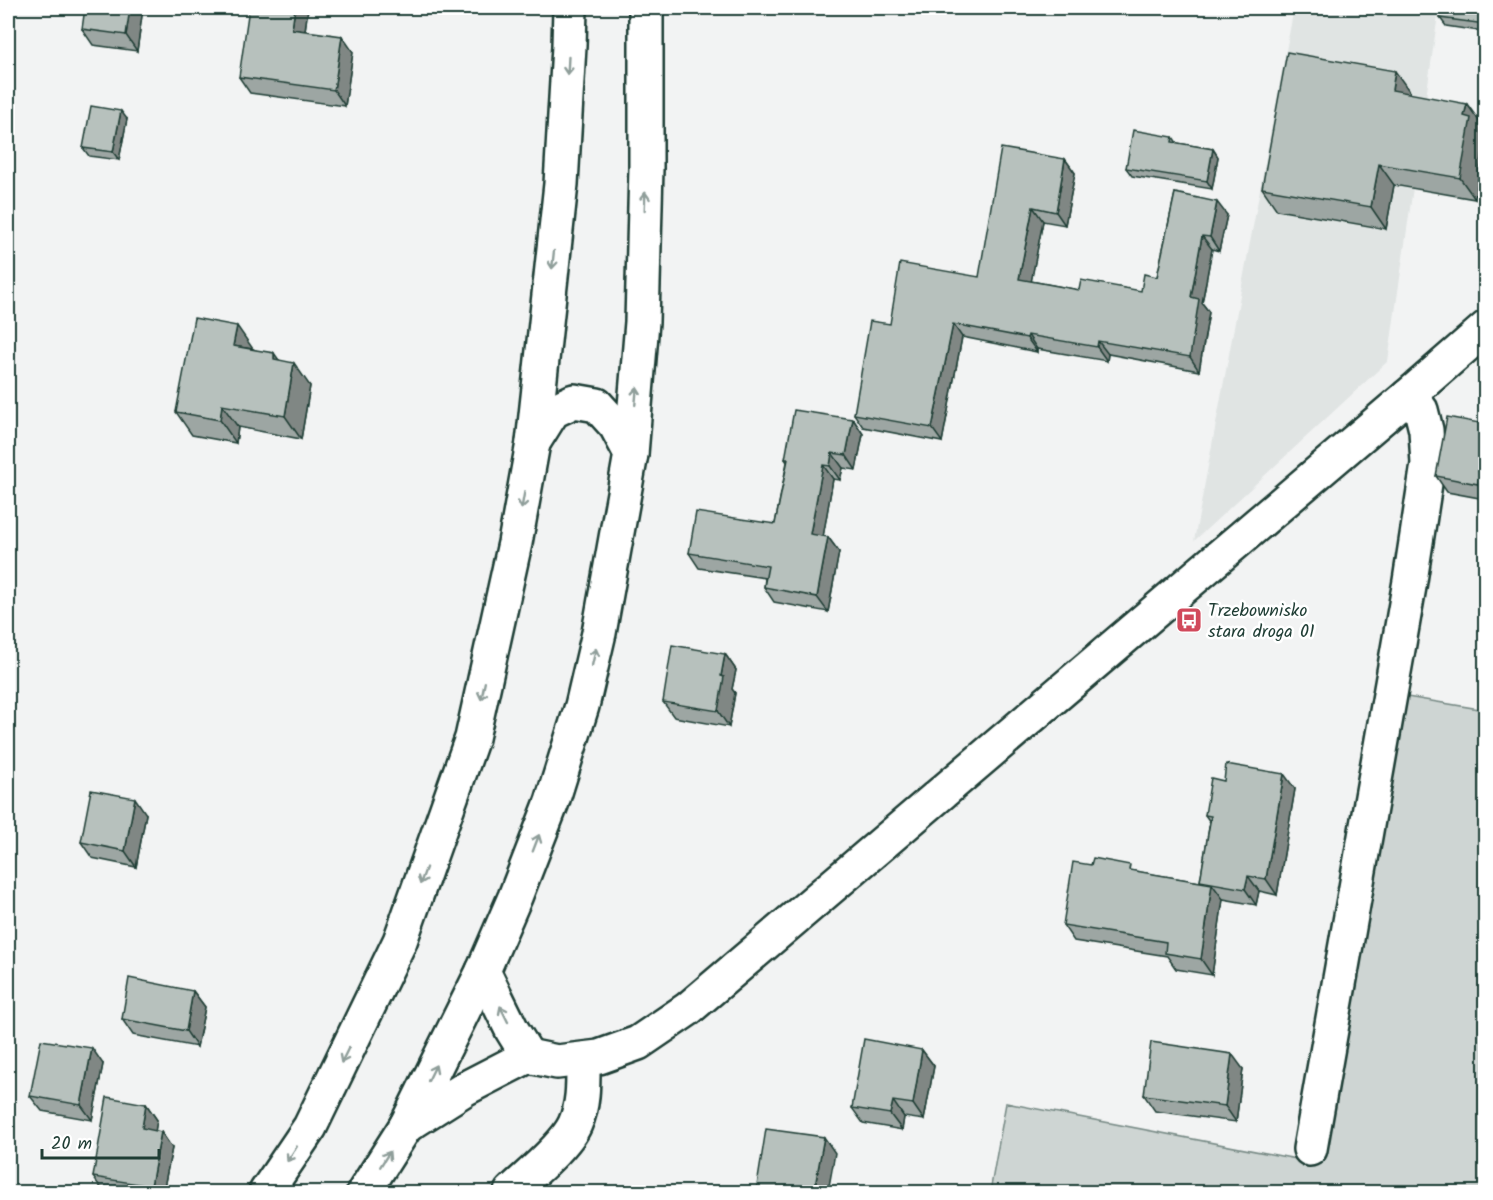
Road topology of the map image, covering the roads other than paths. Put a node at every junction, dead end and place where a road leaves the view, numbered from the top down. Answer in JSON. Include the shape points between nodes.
{"nodes":[{"id":1,"x":570,"y":8,"type":"edge"},
{"id":2,"x":646,"y":8,"type":"edge"},
{"id":3,"x":1485,"y":328,"type":"edge"},
{"id":4,"x":1408,"y":396,"type":"junction"},
{"id":5,"x":533,"y":442,"type":"junction"},
{"id":6,"x":631,"y":454,"type":"junction"},
{"id":7,"x":483,"y":971,"type":"junction"},
{"id":8,"x":528,"y":1056,"type":"junction"},
{"id":9,"x":583,"y":1060,"type":"junction"},
{"id":10,"x":406,"y":1126,"type":"junction"},
{"id":11,"x":1310,"y":1149,"type":"dead end"},
{"id":12,"x":267,"y":1192,"type":"edge"},
{"id":13,"x":364,"y":1192,"type":"edge"},
{"id":14,"x":511,"y":1192,"type":"edge"}],
"edges":[{"from":1,"to":5,"type":"main road","one_way":true,"via":[[561,184]]},
{"from":6,"to":2,"type":"main road","one_way":true,"via":[[642,322]]},
{"from":3,"to":4,"type":"main road"},
{"from":4,"to":9,"type":"main road","via":[[688,1009],[638,1043]]},
{"from":4,"to":11,"type":"main road","via":[[1421,410],[1428,464]]},
{"from":5,"to":6,"type":"main road","via":[[553,411],[574,401],[597,405],[616,426]]},
{"from":5,"to":12,"type":"main road","one_way":true,"via":[[483,692],[460,772],[400,941],[310,1127]]},
{"from":7,"to":6,"type":"main road","one_way":true,"via":[[552,802],[582,706]]},
{"from":8,"to":7,"type":"main road","one_way":true},
{"from":10,"to":7,"type":"main road","one_way":true},
{"from":8,"to":9,"type":"main road","via":[[557,1062]]},
{"from":8,"to":10,"type":"main road","via":[[466,1088]]},
{"from":9,"to":14,"type":"main road","via":[[581,1107],[575,1126]]},
{"from":13,"to":10,"type":"main road","one_way":true}]}
